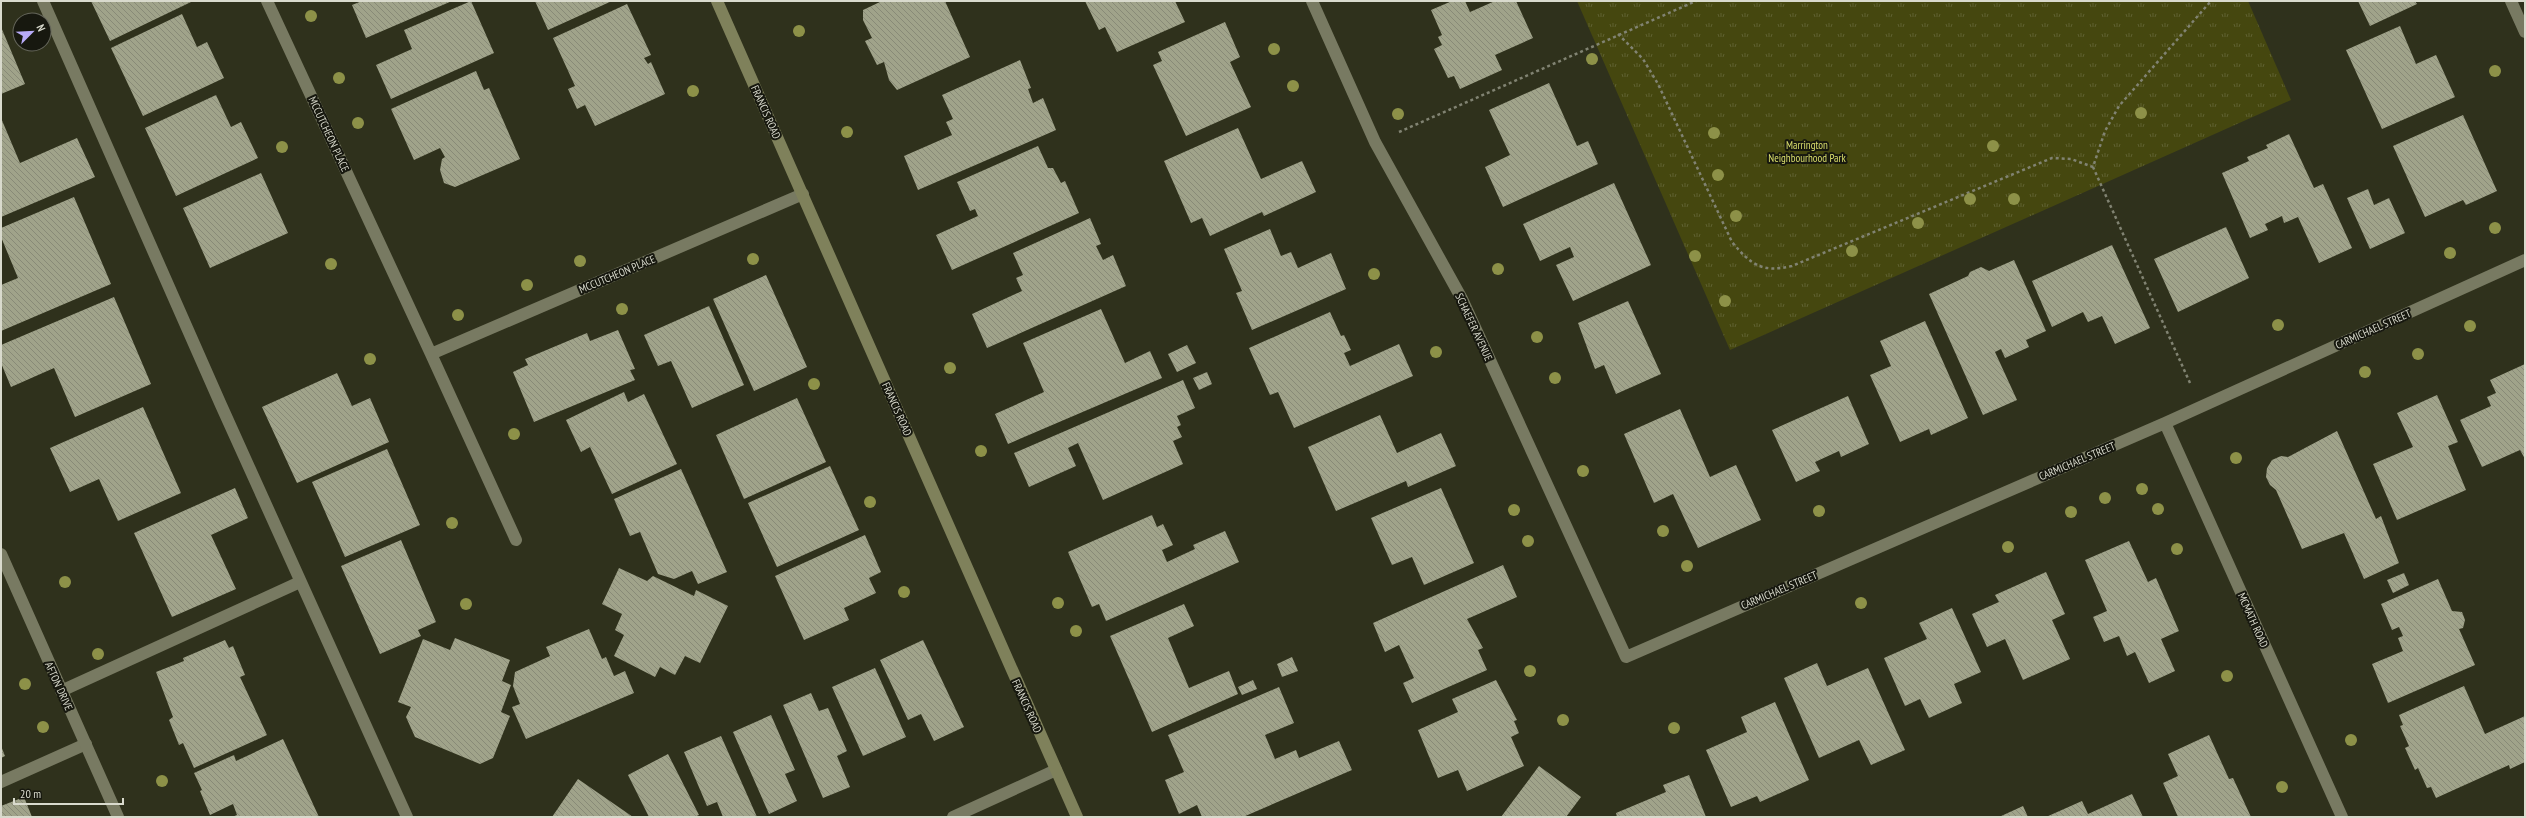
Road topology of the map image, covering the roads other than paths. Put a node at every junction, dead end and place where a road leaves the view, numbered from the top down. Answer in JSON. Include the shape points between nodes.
{"nodes":[{"id":1,"x":43,"y":1,"type":"edge"},
{"id":2,"x":267,"y":1,"type":"edge"},
{"id":3,"x":717,"y":1,"type":"edge"},
{"id":4,"x":1312,"y":1,"type":"edge"},
{"id":5,"x":2511,"y":1,"type":"edge"},
{"id":6,"x":2525,"y":32,"type":"edge"},
{"id":7,"x":803,"y":194,"type":"junction"},
{"id":8,"x":2525,"y":260,"type":"edge"},
{"id":9,"x":431,"y":354,"type":"junction"},
{"id":10,"x":2165,"y":423,"type":"junction"},
{"id":11,"x":516,"y":540,"type":"dead end"},
{"id":12,"x":1,"y":554,"type":"edge"},
{"id":13,"x":300,"y":582,"type":"junction"},
{"id":14,"x":1626,"y":657,"type":"joint"},
{"id":15,"x":61,"y":691,"type":"junction"},
{"id":16,"x":86,"y":744,"type":"junction"},
{"id":17,"x":1056,"y":770,"type":"junction"},
{"id":18,"x":1,"y":782,"type":"edge"},
{"id":19,"x":118,"y":817,"type":"edge"},
{"id":20,"x":407,"y":817,"type":"edge"},
{"id":21,"x":953,"y":817,"type":"edge"},
{"id":22,"x":1077,"y":817,"type":"edge"},
{"id":23,"x":2342,"y":817,"type":"edge"}],
"edges":[{"from":1,"to":13,"type":"street"},
{"from":2,"to":9,"type":"street","name":"MCCUTCHEON PLACE"},
{"from":3,"to":7,"type":"street","name":"FRANCIS ROAD"},
{"from":4,"to":14,"type":"street","name":"SCHAEFER AVENUE","via":[[1375,142],[1462,299]]},
{"from":5,"to":6,"type":"street"},
{"from":7,"to":9,"type":"street","name":"MCCUTCHEON PLACE"},
{"from":7,"to":17,"type":"street","name":"FRANCIS ROAD"},
{"from":8,"to":10,"type":"street","name":"CARMICHAEL STREET"},
{"from":9,"to":11,"type":"street","name":"MCCUTCHEON PLACE"},
{"from":10,"to":14,"type":"street","name":"CARMICHAEL STREET"},
{"from":10,"to":23,"type":"street","name":"MCMATH ROAD"},
{"from":12,"to":15,"type":"street","name":"AFTON DRIVE"},
{"from":13,"to":15,"type":"street"},
{"from":13,"to":20,"type":"street"},
{"from":15,"to":16,"type":"street","name":"AFTON DRIVE"},
{"from":16,"to":18,"type":"street"},
{"from":16,"to":19,"type":"street","name":"AFTON DRIVE"},
{"from":17,"to":21,"type":"street"},
{"from":17,"to":22,"type":"street","name":"FRANCIS ROAD"}]}
